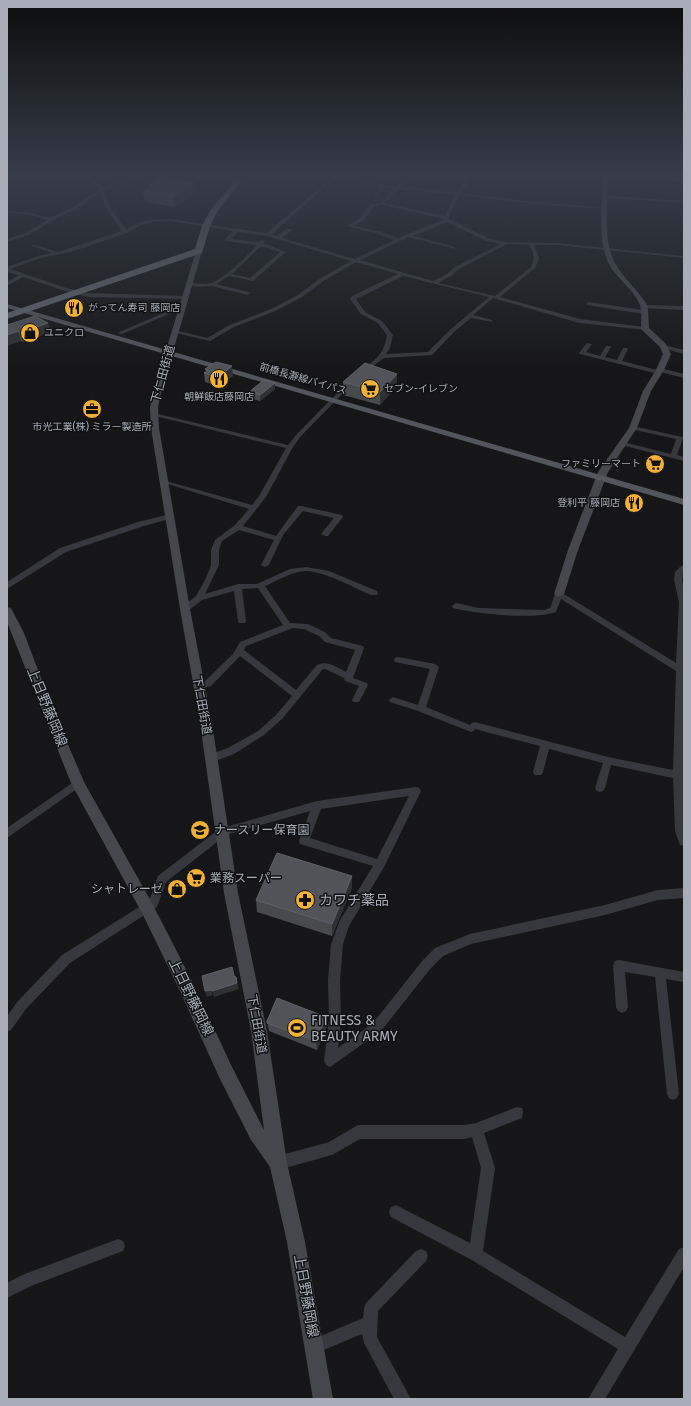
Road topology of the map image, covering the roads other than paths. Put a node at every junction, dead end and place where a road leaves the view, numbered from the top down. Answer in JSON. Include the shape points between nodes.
{"nodes":[{"id":1,"x":99,"y":240,"type":"edge"},
{"id":2,"x":202,"y":240,"type":"edge"},
{"id":3,"x":226,"y":240,"type":"edge"},
{"id":4,"x":264,"y":240,"type":"edge"},
{"id":5,"x":283,"y":240,"type":"edge"},
{"id":6,"x":398,"y":240,"type":"edge"},
{"id":7,"x":422,"y":240,"type":"edge"},
{"id":8,"x":488,"y":240,"type":"edge"},
{"id":9,"x":605,"y":240,"type":"edge"},
{"id":10,"x":506,"y":243,"type":"junction"},
{"id":11,"x":261,"y":244,"type":"junction"},
{"id":12,"x":531,"y":244,"type":"junction"},
{"id":13,"x":34,"y":245,"type":"dead end"},
{"id":14,"x":453,"y":248,"type":"dead end"},
{"id":15,"x":608,"y":249,"type":"junction"},
{"id":16,"x":199,"y":251,"type":"junction"},
{"id":17,"x":56,"y":253,"type":"junction"},
{"id":18,"x":684,"y":257,"type":"edge"},
{"id":19,"x":354,"y":261,"type":"junction"},
{"id":20,"x":7,"y":270,"type":"edge"},
{"id":21,"x":227,"y":274,"type":"junction"},
{"id":22,"x":403,"y":274,"type":"junction"},
{"id":23,"x":23,"y":275,"type":"junction"},
{"id":24,"x":433,"y":283,"type":"junction"},
{"id":25,"x":7,"y":284,"type":"edge"},
{"id":26,"x":189,"y":284,"type":"junction"},
{"id":27,"x":212,"y":284,"type":"junction"},
{"id":28,"x":75,"y":292,"type":"junction"},
{"id":29,"x":247,"y":293,"type":"dead end"},
{"id":30,"x":494,"y":298,"type":"junction"},
{"id":31,"x":7,"y":301,"type":"edge"},
{"id":32,"x":183,"y":303,"type":"junction"},
{"id":33,"x":589,"y":304,"type":"dead end"},
{"id":34,"x":7,"y":306,"type":"edge"},
{"id":35,"x":684,"y":308,"type":"edge"},
{"id":36,"x":28,"y":309,"type":"junction"},
{"id":37,"x":644,"y":310,"type":"junction"},
{"id":38,"x":7,"y":316,"type":"edge"},
{"id":39,"x":469,"y":316,"type":"junction"},
{"id":40,"x":490,"y":321,"type":"dead end"},
{"id":41,"x":645,"y":329,"type":"junction"},
{"id":42,"x":175,"y":332,"type":"junction"},
{"id":43,"x":120,"y":333,"type":"junction"},
{"id":44,"x":589,"y":344,"type":"dead end"},
{"id":45,"x":608,"y":347,"type":"dead end"},
{"id":46,"x":664,"y":347,"type":"junction"},
{"id":47,"x":625,"y":349,"type":"dead end"},
{"id":48,"x":169,"y":350,"type":"junction"},
{"id":49,"x":684,"y":352,"type":"edge"},
{"id":50,"x":384,"y":356,"type":"junction"},
{"id":51,"x":601,"y":358,"type":"junction"},
{"id":52,"x":618,"y":362,"type":"junction"},
{"id":53,"x":659,"y":371,"type":"junction"},
{"id":54,"x":684,"y":376,"type":"edge"},
{"id":55,"x":335,"y":397,"type":"junction"},
{"id":56,"x":154,"y":415,"type":"junction"},
{"id":57,"x":633,"y":428,"type":"junction"},
{"id":58,"x":623,"y":444,"type":"junction"},
{"id":59,"x":290,"y":447,"type":"junction"},
{"id":60,"x":673,"y":456,"type":"junction"},
{"id":61,"x":684,"y":458,"type":"edge"},
{"id":62,"x":602,"y":475,"type":"junction"},
{"id":63,"x":164,"y":482,"type":"junction"},
{"id":64,"x":684,"y":496,"type":"edge"},
{"id":65,"x":684,"y":502,"type":"edge"},
{"id":66,"x":253,"y":508,"type":"junction"},
{"id":67,"x":170,"y":516,"type":"junction"},
{"id":68,"x":238,"y":527,"type":"junction"},
{"id":69,"x":326,"y":534,"type":"dead end"},
{"id":70,"x":278,"y":540,"type":"junction"},
{"id":71,"x":265,"y":565,"type":"dead end"},
{"id":72,"x":684,"y":568,"type":"edge"},
{"id":73,"x":260,"y":585,"type":"junction"},
{"id":74,"x":7,"y":586,"type":"edge"},
{"id":75,"x":238,"y":587,"type":"junction"},
{"id":76,"x":374,"y":592,"type":"dead end"},
{"id":77,"x":559,"y":594,"type":"junction"},
{"id":78,"x":199,"y":598,"type":"junction"},
{"id":79,"x":456,"y":606,"type":"dead end"},
{"id":80,"x":185,"y":609,"type":"junction"},
{"id":81,"x":7,"y":611,"type":"edge"},
{"id":82,"x":242,"y":621,"type":"dead end"},
{"id":83,"x":289,"y":627,"type":"junction"},
{"id":84,"x":239,"y":651,"type":"junction"},
{"id":85,"x":398,"y":660,"type":"dead end"},
{"id":86,"x":681,"y":670,"type":"junction"},
{"id":87,"x":349,"y":677,"type":"junction"},
{"id":88,"x":199,"y":686,"type":"junction"},
{"id":89,"x":297,"y":695,"type":"junction"},
{"id":90,"x":356,"y":700,"type":"dead end"},
{"id":91,"x":393,"y":700,"type":"dead end"},
{"id":92,"x":421,"y":708,"type":"junction"},
{"id":93,"x":545,"y":745,"type":"junction"},
{"id":94,"x":210,"y":756,"type":"junction"},
{"id":95,"x":608,"y":761,"type":"junction"},
{"id":96,"x":538,"y":772,"type":"dead end"},
{"id":97,"x":678,"y":775,"type":"junction"},
{"id":98,"x":78,"y":783,"type":"junction"},
{"id":99,"x":600,"y":788,"type":"dead end"},
{"id":100,"x":317,"y":805,"type":"junction"},
{"id":101,"x":223,"y":832,"type":"junction"},
{"id":102,"x":7,"y":834,"type":"edge"},
{"id":103,"x":684,"y":842,"type":"edge"},
{"id":104,"x":380,"y":864,"type":"junction"},
{"id":105,"x":684,"y":893,"type":"edge"},
{"id":106,"x":147,"y":908,"type":"junction"},
{"id":107,"x":660,"y":973,"type":"junction"},
{"id":108,"x":684,"y":977,"type":"edge"},
{"id":109,"x":622,"y":1007,"type":"dead end"},
{"id":110,"x":7,"y":1026,"type":"edge"},
{"id":111,"x":673,"y":1094,"type":"dead end"},
{"id":112,"x":517,"y":1113,"type":"dead end"},
{"id":113,"x":476,"y":1130,"type":"junction"},
{"id":114,"x":278,"y":1163,"type":"junction"},
{"id":115,"x":396,"y":1212,"type":"dead end"},
{"id":116,"x":118,"y":1246,"type":"dead end"},
{"id":117,"x":475,"y":1254,"type":"junction"},
{"id":118,"x":684,"y":1254,"type":"edge"},
{"id":119,"x":421,"y":1256,"type":"dead end"},
{"id":120,"x":7,"y":1291,"type":"edge"},
{"id":121,"x":370,"y":1323,"type":"junction"},
{"id":122,"x":314,"y":1346,"type":"junction"},
{"id":123,"x":628,"y":1347,"type":"junction"},
{"id":124,"x":323,"y":1399,"type":"edge"},
{"id":125,"x":403,"y":1399,"type":"edge"},
{"id":126,"x":596,"y":1399,"type":"edge"}],
"edges":[{"from":1,"to":17,"type":"street"},
{"from":2,"to":16,"type":"highway"},
{"from":3,"to":11,"type":"street"},
{"from":4,"to":11,"type":"street"},
{"from":5,"to":19,"type":"street"},
{"from":6,"to":19,"type":"street"},
{"from":7,"to":14,"type":"street"},
{"from":8,"to":10,"type":"street"},
{"from":9,"to":15,"type":"street"},
{"from":10,"to":12,"type":"street"},
{"from":10,"to":24,"type":"street"},
{"from":11,"to":21,"type":"street","via":[[253,254]]},
{"from":11,"to":21,"type":"street","via":[[284,252],[251,280]]},
{"from":12,"to":15,"type":"street"},
{"from":12,"to":30,"type":"street","via":[[536,251],[536,264]]},
{"from":13,"to":17,"type":"street"},
{"from":15,"to":18,"type":"street"},
{"from":15,"to":37,"type":"street","via":[[609,258]]},
{"from":16,"to":26,"type":"street","name":"下仁田街道"},
{"from":16,"to":28,"type":"highway"},
{"from":17,"to":20,"type":"street"},
{"from":19,"to":22,"type":"street"},
{"from":19,"to":42,"type":"street","via":[[300,296],[232,326],[208,340]]},
{"from":20,"to":23,"type":"street"},
{"from":21,"to":27,"type":"street"},
{"from":22,"to":24,"type":"street"},
{"from":22,"to":50,"type":"street","via":[[353,299],[363,313],[380,322],[390,334]]},
{"from":23,"to":25,"type":"street"},
{"from":23,"to":28,"type":"street"},
{"from":24,"to":30,"type":"street"},
{"from":26,"to":27,"type":"street"},
{"from":26,"to":32,"type":"street","name":"下仁田街道"},
{"from":27,"to":29,"type":"street"},
{"from":28,"to":32,"type":"street"},
{"from":28,"to":36,"type":"highway"},
{"from":30,"to":39,"type":"street"},
{"from":30,"to":41,"type":"street","via":[[579,321]]},
{"from":31,"to":36,"type":"main road","name":"前橋長瀞線バイパス"},
{"from":32,"to":42,"type":"street","name":"下仁田街道"},
{"from":32,"to":43,"type":"street"},
{"from":33,"to":37,"type":"street"},
{"from":34,"to":36,"type":"main road","name":"前橋長瀞線バイパス"},
{"from":35,"to":37,"type":"street"},
{"from":36,"to":38,"type":"highway"},
{"from":36,"to":43,"type":"main road","name":"前橋長瀞線バイパス"},
{"from":36,"to":48,"type":"main road","name":"前橋長瀞線バイパス"},
{"from":37,"to":41,"type":"street"},
{"from":39,"to":40,"type":"street"},
{"from":39,"to":50,"type":"street","via":[[430,354]]},
{"from":41,"to":46,"type":"street"},
{"from":42,"to":48,"type":"street","name":"下仁田街道"},
{"from":43,"to":48,"type":"main road","name":"前橋長瀞線バイパス"},
{"from":44,"to":51,"type":"street","via":[[582,353]]},
{"from":45,"to":51,"type":"street"},
{"from":46,"to":49,"type":"street"},
{"from":46,"to":53,"type":"street","via":[[667,354]]},
{"from":47,"to":52,"type":"street"},
{"from":48,"to":55,"type":"main road","name":"前橋長瀞線バイパス"},
{"from":48,"to":56,"type":"street","name":"下仁田街道","via":[[156,397]]},
{"from":50,"to":55,"type":"street"},
{"from":51,"to":52,"type":"street"},
{"from":52,"to":53,"type":"street"},
{"from":53,"to":54,"type":"street"},
{"from":53,"to":57,"type":"street"},
{"from":55,"to":59,"type":"street"},
{"from":55,"to":62,"type":"main road","name":"前橋長瀞線バイパス"},
{"from":56,"to":59,"type":"street"},
{"from":56,"to":63,"type":"street","name":"下仁田街道"},
{"from":57,"to":58,"type":"street"},
{"from":57,"to":60,"type":"street","via":[[680,438]]},
{"from":58,"to":60,"type":"street"},
{"from":58,"to":62,"type":"street"},
{"from":59,"to":66,"type":"street"},
{"from":60,"to":61,"type":"street"},
{"from":62,"to":64,"type":"main road","name":"前橋長瀞線バイパス"},
{"from":62,"to":65,"type":"main road","name":"前橋長瀞線バイパス"},
{"from":62,"to":77,"type":"street"},
{"from":63,"to":66,"type":"street"},
{"from":63,"to":67,"type":"street","name":"下仁田街道"},
{"from":66,"to":68,"type":"street"},
{"from":67,"to":74,"type":"street","via":[[63,550]]},
{"from":67,"to":80,"type":"street","name":"下仁田街道"},
{"from":68,"to":70,"type":"street"},
{"from":68,"to":78,"type":"street","via":[[219,540],[215,550],[215,565]]},
{"from":69,"to":70,"type":"street","via":[[339,517],[301,508]]},
{"from":70,"to":71,"type":"street"},
{"from":72,"to":86,"type":"street","via":[[679,572],[678,580],[682,602]]},
{"from":73,"to":75,"type":"street"},
{"from":73,"to":76,"type":"street","via":[[293,571],[306,569],[326,573]]},
{"from":73,"to":83,"type":"street"},
{"from":75,"to":78,"type":"street"},
{"from":75,"to":82,"type":"street"},
{"from":77,"to":79,"type":"street","via":[[552,610],[545,613],[479,610]]},
{"from":77,"to":86,"type":"street"},
{"from":78,"to":80,"type":"street"},
{"from":80,"to":88,"type":"street","name":"下仁田街道"},
{"from":81,"to":98,"type":"street","name":"上日野藤岡線"},
{"from":83,"to":84,"type":"street","via":[[243,644]]},
{"from":83,"to":87,"type":"street","via":[[305,626],[322,634],[328,640],[360,648]]},
{"from":84,"to":88,"type":"street","via":[[208,684]]},
{"from":84,"to":89,"type":"street"},
{"from":85,"to":92,"type":"street","via":[[435,667]]},
{"from":86,"to":97,"type":"street"},
{"from":87,"to":89,"type":"street","via":[[325,665],[320,667]]},
{"from":87,"to":90,"type":"street","via":[[364,684]]},
{"from":88,"to":94,"type":"street","name":"下仁田街道"},
{"from":89,"to":94,"type":"street","via":[[279,717],[261,733],[231,751]]},
{"from":91,"to":92,"type":"street"},
{"from":92,"to":93,"type":"street","via":[[473,727]]},
{"from":93,"to":95,"type":"street"},
{"from":93,"to":96,"type":"street"},
{"from":94,"to":101,"type":"street","name":"下仁田街道"},
{"from":95,"to":97,"type":"street"},
{"from":95,"to":99,"type":"street"},
{"from":97,"to":103,"type":"street","via":[[680,831]]},
{"from":98,"to":102,"type":"street"},
{"from":98,"to":106,"type":"street","name":"上日野藤岡線"},
{"from":100,"to":101,"type":"street"},
{"from":100,"to":104,"type":"street","via":[[304,841]]},
{"from":100,"to":104,"type":"street","via":[[416,791]]},
{"from":101,"to":106,"type":"street","via":[[162,879],[153,904]]},
{"from":101,"to":114,"type":"street","name":"下仁田街道","via":[[231,894],[259,1031]]},
{"from":104,"to":105,"type":"street","via":[[344,924],[338,944],[334,980],[335,1021],[330,1061],[377,1027],[439,952],[470,939],[597,912],[658,895]]},
{"from":106,"to":110,"type":"street","via":[[66,959],[22,1005]]},
{"from":106,"to":114,"type":"street","name":"上日野藤岡線","via":[[257,1134]]},
{"from":107,"to":108,"type":"street"},
{"from":107,"to":109,"type":"street","via":[[619,965]]},
{"from":107,"to":111,"type":"street"},
{"from":112,"to":113,"type":"street"},
{"from":113,"to":114,"type":"street","via":[[358,1132],[332,1148]]},
{"from":113,"to":117,"type":"street","via":[[488,1168]]},
{"from":114,"to":122,"type":"street","name":"上日野藤岡線","via":[[296,1242]]},
{"from":115,"to":117,"type":"street"},
{"from":116,"to":120,"type":"street","via":[[27,1280]]},
{"from":117,"to":123,"type":"street"},
{"from":118,"to":123,"type":"street"},
{"from":119,"to":121,"type":"street","via":[[371,1308]]},
{"from":121,"to":122,"type":"street"},
{"from":121,"to":125,"type":"street","via":[[369,1338]]},
{"from":122,"to":124,"type":"street","name":"上日野藤岡線"},
{"from":123,"to":126,"type":"street"}]}
